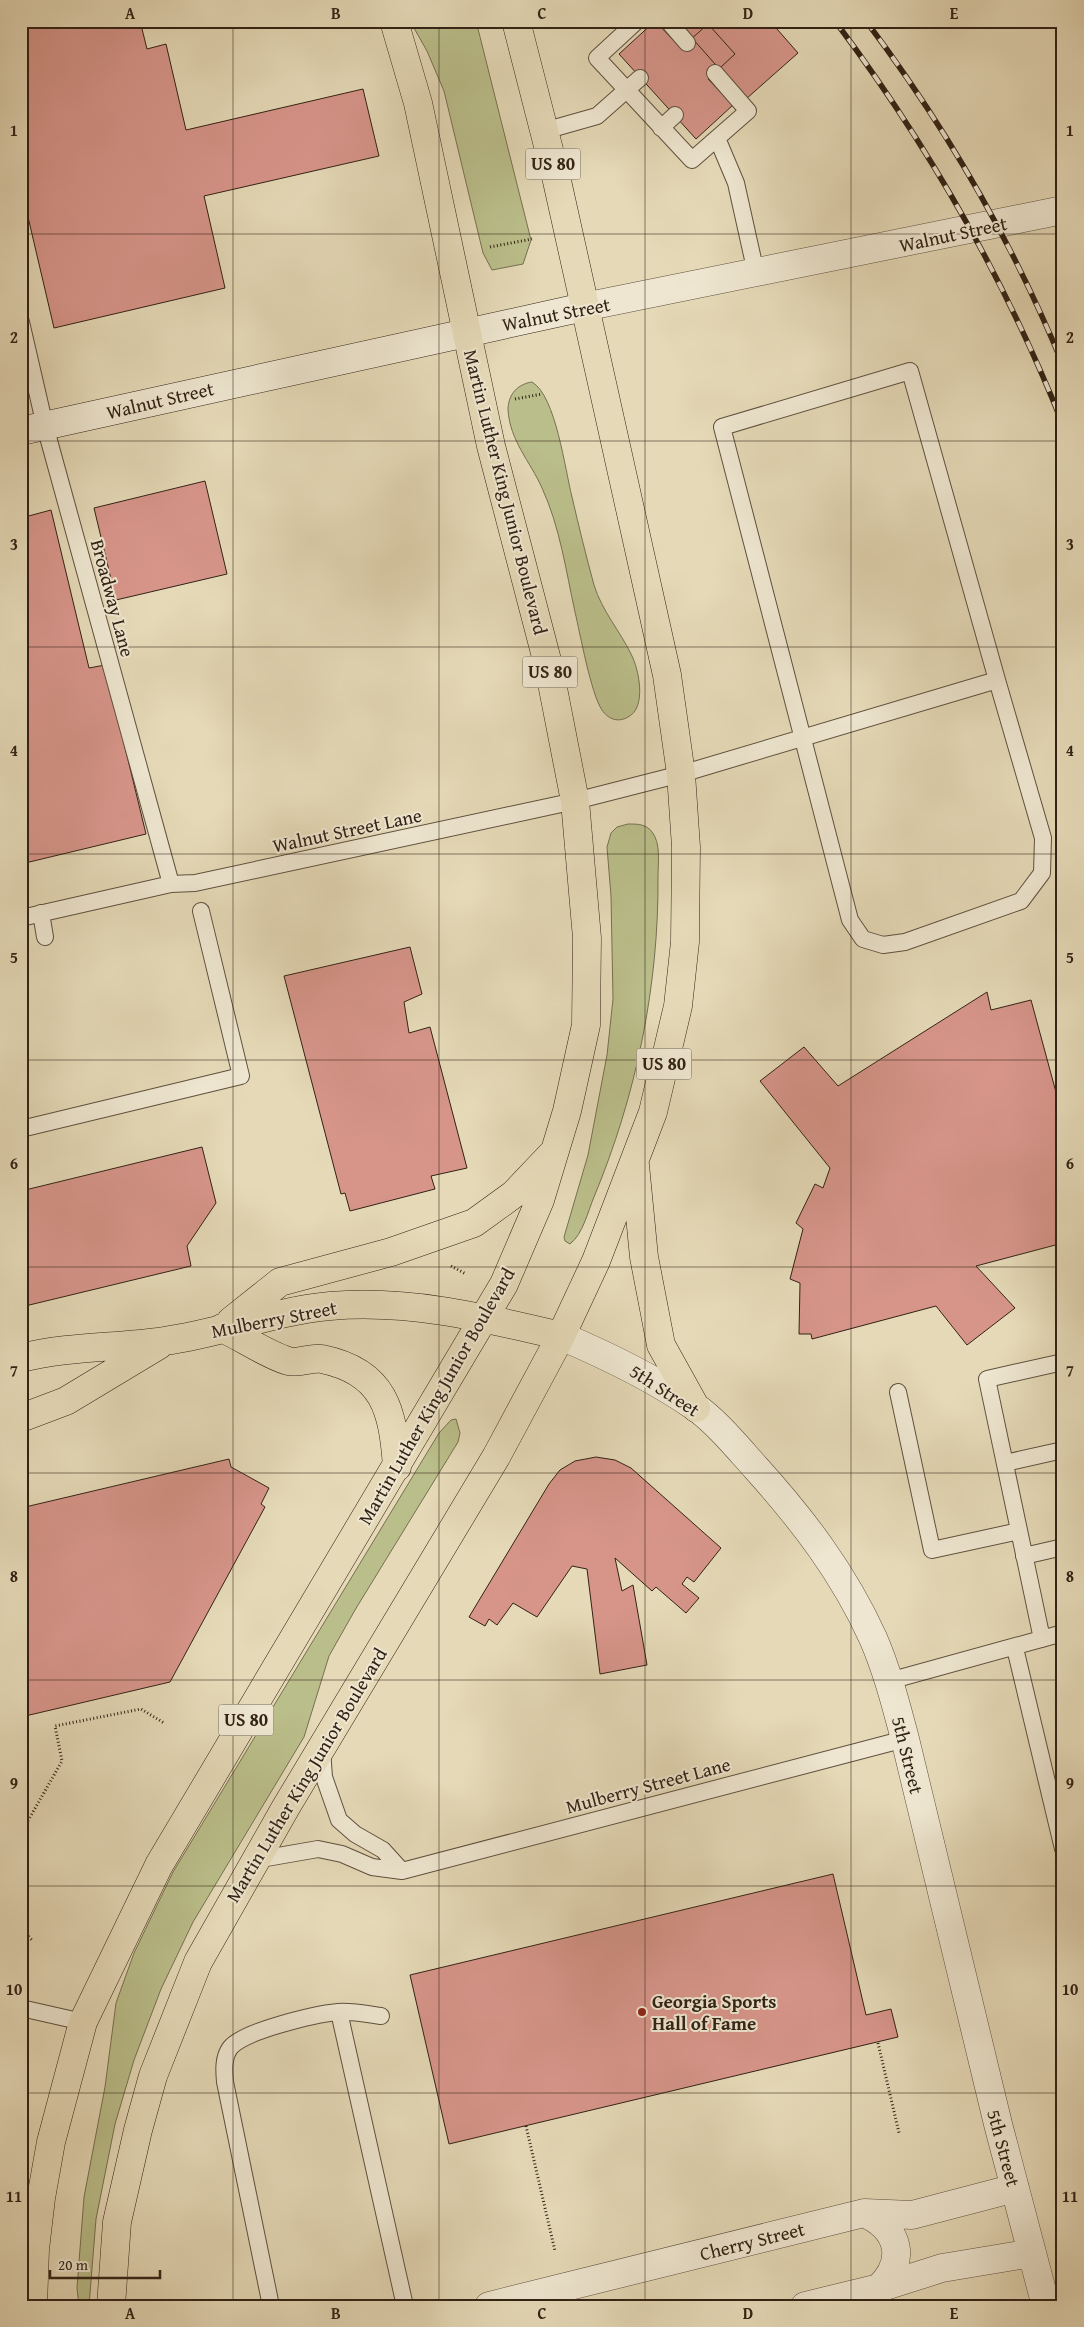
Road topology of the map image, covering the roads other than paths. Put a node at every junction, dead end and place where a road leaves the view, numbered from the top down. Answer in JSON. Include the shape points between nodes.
{"nodes":[{"id":1,"x":394,"y":21,"type":"edge"},
{"id":2,"x":516,"y":21,"type":"edge"},
{"id":3,"x":637,"y":21,"type":"edge"},
{"id":4,"x":668,"y":21,"type":"edge"},
{"id":5,"x":682,"y":42,"type":"dead end"},
{"id":6,"x":640,"y":78,"type":"dead end"},
{"id":7,"x":715,"y":78,"type":"dead end"},
{"id":8,"x":626,"y":90,"type":"junction"},
{"id":9,"x":675,"y":115,"type":"dead end"},
{"id":10,"x":660,"y":128,"type":"junction"},
{"id":11,"x":544,"y":131,"type":"junction"},
{"id":12,"x":717,"y":138,"type":"junction"},
{"id":13,"x":1063,"y":210,"type":"edge"},
{"id":14,"x":756,"y":273,"type":"junction"},
{"id":15,"x":584,"y":307,"type":"junction"},
{"id":16,"x":21,"y":322,"type":"edge"},
{"id":17,"x":467,"y":332,"type":"junction"},
{"id":18,"x":33,"y":429,"type":"edge"},
{"id":19,"x":997,"y":680,"type":"junction"},
{"id":20,"x":801,"y":738,"type":"junction"},
{"id":21,"x":681,"y":774,"type":"junction"},
{"id":22,"x":575,"y":801,"type":"junction"},
{"id":23,"x":171,"y":884,"type":"junction"},
{"id":24,"x":201,"y":911,"type":"dead end"},
{"id":25,"x":41,"y":913,"type":"junction"},
{"id":26,"x":21,"y":918,"type":"edge"},
{"id":27,"x":46,"y":937,"type":"dead end"},
{"id":28,"x":21,"y":1129,"type":"edge"},
{"id":29,"x":556,"y":1150,"type":"junction"},
{"id":30,"x":635,"y":1159,"type":"junction"},
{"id":31,"x":485,"y":1318,"type":"junction"},
{"id":32,"x":222,"y":1328,"type":"junction"},
{"id":33,"x":561,"y":1336,"type":"junction"},
{"id":34,"x":165,"y":1341,"type":"junction"},
{"id":35,"x":21,"y":1358,"type":"edge"},
{"id":36,"x":1063,"y":1362,"type":"edge"},
{"id":37,"x":898,"y":1392,"type":"dead end"},
{"id":38,"x":696,"y":1408,"type":"junction"},
{"id":39,"x":21,"y":1418,"type":"edge"},
{"id":40,"x":1063,"y":1450,"type":"edge"},
{"id":41,"x":1005,"y":1463,"type":"junction"},
{"id":42,"x":397,"y":1467,"type":"junction"},
{"id":43,"x":1019,"y":1531,"type":"junction"},
{"id":44,"x":1063,"y":1547,"type":"edge"},
{"id":45,"x":1024,"y":1556,"type":"junction"},
{"id":46,"x":1063,"y":1633,"type":"edge"},
{"id":47,"x":1042,"y":1639,"type":"junction"},
{"id":48,"x":1015,"y":1648,"type":"junction"},
{"id":49,"x":888,"y":1680,"type":"junction"},
{"id":50,"x":905,"y":1739,"type":"junction"},
{"id":51,"x":322,"y":1748,"type":"junction"},
{"id":52,"x":1063,"y":1849,"type":"edge"},
{"id":53,"x":255,"y":1860,"type":"junction"},
{"id":54,"x":402,"y":1871,"type":"junction"},
{"id":55,"x":21,"y":2008,"type":"edge"},
{"id":56,"x":339,"y":2012,"type":"junction"},
{"id":57,"x":381,"y":2016,"type":"dead end"},
{"id":58,"x":83,"y":2022,"type":"junction"},
{"id":59,"x":1015,"y":2188,"type":"junction"},
{"id":60,"x":864,"y":2213,"type":"junction"},
{"id":61,"x":1032,"y":2253,"type":"junction"},
{"id":62,"x":879,"y":2288,"type":"junction"},
{"id":63,"x":33,"y":2306,"type":"edge"},
{"id":64,"x":111,"y":2306,"type":"edge"},
{"id":65,"x":272,"y":2306,"type":"edge"},
{"id":66,"x":405,"y":2306,"type":"edge"},
{"id":67,"x":489,"y":2306,"type":"edge"},
{"id":68,"x":804,"y":2306,"type":"edge"},
{"id":69,"x":1046,"y":2306,"type":"edge"}],
"edges":[{"from":1,"to":17,"type":"main road","name":"Martin Luther King Junior Boulevard","number":"US 80","via":[[418,103]]},
{"from":2,"to":11,"type":"main road","name":"Martin Luther King Junior Boulevard","number":"US 80"},
{"from":3,"to":8,"type":"lane","via":[[597,58]]},
{"from":4,"to":5,"type":"lane"},
{"from":6,"to":8,"type":"lane"},
{"from":7,"to":12,"type":"lane","via":[[748,111]]},
{"from":8,"to":10,"type":"lane"},
{"from":8,"to":11,"type":"lane","via":[[597,116]]},
{"from":9,"to":10,"type":"lane"},
{"from":10,"to":12,"type":"lane","via":[[692,160]]},
{"from":11,"to":15,"type":"main road","name":"Martin Luther King Junior Boulevard","number":"US 80"},
{"from":12,"to":14,"type":"lane","via":[[736,182]]},
{"from":13,"to":14,"type":"street","name":"Walnut Street"},
{"from":14,"to":15,"type":"street","name":"Walnut Street"},
{"from":15,"to":17,"type":"street","name":"Walnut Street"},
{"from":15,"to":21,"type":"main road","name":"Martin Luther King Junior Boulevard","number":"US 80","via":[[667,675]]},
{"from":16,"to":18,"type":"lane","name":"Broadway Lane"},
{"from":17,"to":18,"type":"street","name":"Walnut Street"},
{"from":17,"to":22,"type":"main road","name":"Martin Luther King Junior Boulevard","number":"US 80","via":[[491,446],[550,668]]},
{"from":18,"to":23,"type":"lane","name":"Broadway Lane"},
{"from":19,"to":20,"type":"lane","name":"Walnut Street Lane"},
{"from":19,"to":20,"type":"lane","via":[[1043,838],[1042,873],[1020,900],[905,942],[883,945],[862,939],[850,920]]},
{"from":19,"to":20,"type":"lane","via":[[910,371],[751,418],[722,427]]},
{"from":20,"to":21,"type":"lane","name":"Walnut Street Lane"},
{"from":21,"to":22,"type":"lane","name":"Walnut Street Lane"},
{"from":21,"to":30,"type":"main road","name":"Martin Luther King Junior Boulevard","number":"US 80","via":[[686,856],[685,942],[679,997],[653,1112]]},
{"from":22,"to":23,"type":"lane","name":"Walnut Street Lane","via":[[195,883]]},
{"from":22,"to":29,"type":"main road","name":"Martin Luther King Junior Boulevard","number":"US 80","via":[[586,938],[586,1025]]},
{"from":23,"to":25,"type":"lane","name":"Walnut Street Lane"},
{"from":24,"to":28,"type":"lane","via":[[241,1076]]},
{"from":25,"to":26,"type":"lane","name":"Walnut Street Lane"},
{"from":25,"to":27,"type":"lane"},
{"from":29,"to":31,"type":"main road","name":"Martin Luther King Junior Boulevard","number":"US 80","via":[[540,1200],[504,1284]]},
{"from":29,"to":32,"type":"main road","via":[[514,1194],[474,1223],[391,1252],[280,1282]]},
{"from":30,"to":33,"type":"main road","name":"Martin Luther King Junior Boulevard","number":"US 80","via":[[596,1261]]},
{"from":30,"to":38,"type":"main road","via":[[644,1256],[661,1345]]},
{"from":31,"to":32,"type":"main road","name":"Mulberry Street","via":[[427,1308],[356,1305],[294,1311]]},
{"from":31,"to":33,"type":"main road","name":"Mulberry Street"},
{"from":31,"to":42,"type":"main road","name":"Martin Luther King Junior Boulevard","number":"US 80"},
{"from":32,"to":34,"type":"main road","name":"Mulberry Street"},
{"from":32,"to":42,"type":"main road","via":[[289,1362],[316,1358],[338,1363],[360,1374],[378,1390],[387,1406],[394,1433]]},
{"from":33,"to":38,"type":"street","name":"5th Street","via":[[632,1367]]},
{"from":33,"to":51,"type":"main road","name":"Martin Luther King Junior Boulevard","number":"US 80","via":[[496,1457]]},
{"from":34,"to":35,"type":"main road","name":"Mulberry Street","via":[[52,1350]]},
{"from":34,"to":39,"type":"main road","name":"Mulberry Street","via":[[66,1401]]},
{"from":36,"to":41,"type":"lane","via":[[987,1379]]},
{"from":37,"to":43,"type":"lane","via":[[932,1550]]},
{"from":38,"to":49,"type":"street","name":"5th Street","via":[[740,1451],[824,1549],[870,1631]]},
{"from":40,"to":41,"type":"lane"},
{"from":41,"to":43,"type":"lane"},
{"from":42,"to":58,"type":"main road","name":"Martin Luther King Junior Boulevard","number":"US 80","via":[[159,1865]]},
{"from":43,"to":45,"type":"lane"},
{"from":44,"to":45,"type":"lane"},
{"from":45,"to":47,"type":"lane"},
{"from":46,"to":47,"type":"lane"},
{"from":47,"to":48,"type":"lane"},
{"from":48,"to":49,"type":"lane"},
{"from":48,"to":52,"type":"lane"},
{"from":49,"to":50,"type":"street","name":"5th Street"},
{"from":50,"to":54,"type":"lane","name":"Mulberry Street Lane"},
{"from":50,"to":59,"type":"street","name":"5th Street"},
{"from":51,"to":53,"type":"main road","name":"Martin Luther King Junior Boulevard","number":"US 80"},
{"from":51,"to":54,"type":"lane","via":[[324,1777],[339,1820],[355,1834],[383,1850]]},
{"from":53,"to":54,"type":"lane","name":"Mulberry Street Lane","via":[[318,1849],[342,1854],[372,1867]]},
{"from":53,"to":64,"type":"main road","name":"Martin Luther King Junior Boulevard","number":"US 80","via":[[198,1962],[153,2076],[117,2222]]},
{"from":55,"to":58,"type":"lane"},
{"from":56,"to":57,"type":"lane"},
{"from":56,"to":65,"type":"lane","via":[[240,2038],[229,2049],[224,2067]]},
{"from":56,"to":66,"type":"lane"},
{"from":58,"to":63,"type":"main road","name":"Martin Luther King Junior Boulevard","number":"US 80","via":[[51,2142],[41,2198]]},
{"from":59,"to":60,"type":"street","name":"Cherry Street","via":[[920,2214]]},
{"from":59,"to":61,"type":"street","name":"5th Street"},
{"from":60,"to":62,"type":"street","via":[[885,2225],[896,2246],[895,2268]]},
{"from":60,"to":67,"type":"street","name":"Cherry Street"},
{"from":61,"to":62,"type":"street","via":[[942,2268]]},
{"from":61,"to":69,"type":"street","name":"5th Street"},
{"from":62,"to":68,"type":"street"}]}
